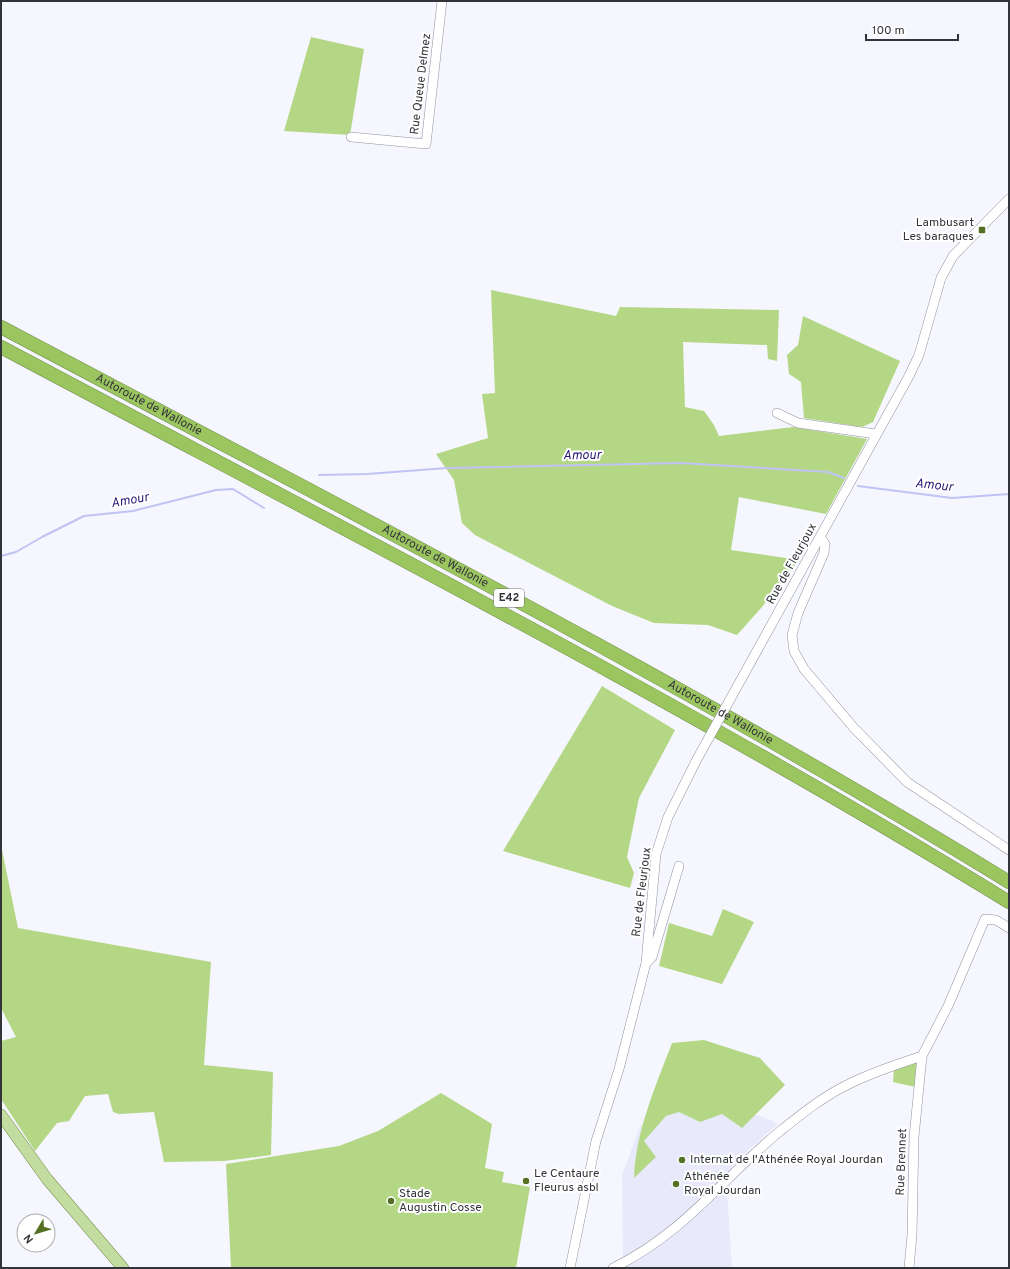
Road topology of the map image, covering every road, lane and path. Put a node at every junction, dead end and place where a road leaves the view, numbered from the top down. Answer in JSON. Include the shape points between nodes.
{"nodes":[{"id":1,"x":442,"y":1,"type":"edge"},
{"id":2,"x":351,"y":137,"type":"dead end"},
{"id":3,"x":1009,"y":199,"type":"edge"},
{"id":4,"x":1,"y":327,"type":"edge"},
{"id":5,"x":1,"y":347,"type":"edge"},
{"id":6,"x":777,"y":413,"type":"dead end"},
{"id":7,"x":876,"y":434,"type":"junction"},
{"id":8,"x":821,"y":538,"type":"junction"},
{"id":9,"x":1009,"y":850,"type":"edge"},
{"id":10,"x":679,"y":866,"type":"dead end"},
{"id":11,"x":1009,"y":882,"type":"edge"},
{"id":12,"x":1009,"y":902,"type":"edge"},
{"id":13,"x":1009,"y":928,"type":"edge"},
{"id":14,"x":646,"y":963,"type":"junction"},
{"id":15,"x":922,"y":1056,"type":"junction"},
{"id":16,"x":1,"y":1115,"type":"edge"},
{"id":17,"x":123,"y":1268,"type":"edge"},
{"id":18,"x":570,"y":1268,"type":"edge"},
{"id":19,"x":613,"y":1268,"type":"edge"},
{"id":20,"x":909,"y":1268,"type":"edge"}],
"edges":[{"from":1,"to":2,"type":"street","name":"Rue Queue Delmez","via":[[426,144]]},
{"from":3,"to":7,"type":"street","name":"Rue de Fleurjoux","via":[[953,256],[941,278],[919,355]]},
{"from":4,"to":11,"type":"highway","name":"Autoroute de Wallonie","number":"E42","via":[[608,651],[861,794]]},
{"from":5,"to":12,"type":"highway","name":"Autoroute de Wallonie","number":"E42","via":[[599,665],[865,815]]},
{"from":6,"to":7,"type":"street","via":[[798,423]]},
{"from":7,"to":8,"type":"street","name":"Rue de Fleurjoux"},
{"from":8,"to":9,"type":"street","via":[[825,544],[824,553],[798,613],[792,635],[794,651],[804,669],[854,728],[907,782]]},
{"from":8,"to":14,"type":"street","name":"Rue de Fleurjoux","bridge":true,"via":[[696,761],[668,817],[656,854]]},
{"from":10,"to":14,"type":"street","name":"Rue de Fleurjoux","via":[[652,957]]},
{"from":13,"to":15,"type":"street","via":[[996,920],[985,919],[948,1006]]},
{"from":14,"to":18,"type":"street","name":"Rue de Fleurjoux","via":[[619,1069],[596,1141]]},
{"from":15,"to":19,"type":"street","via":[[843,1087],[806,1110],[777,1133],[678,1226],[648,1249]]},
{"from":15,"to":20,"type":"street","name":"Rue Brennet","via":[[914,1137]]},
{"from":16,"to":17,"type":"main road","via":[[47,1179]]}]}
